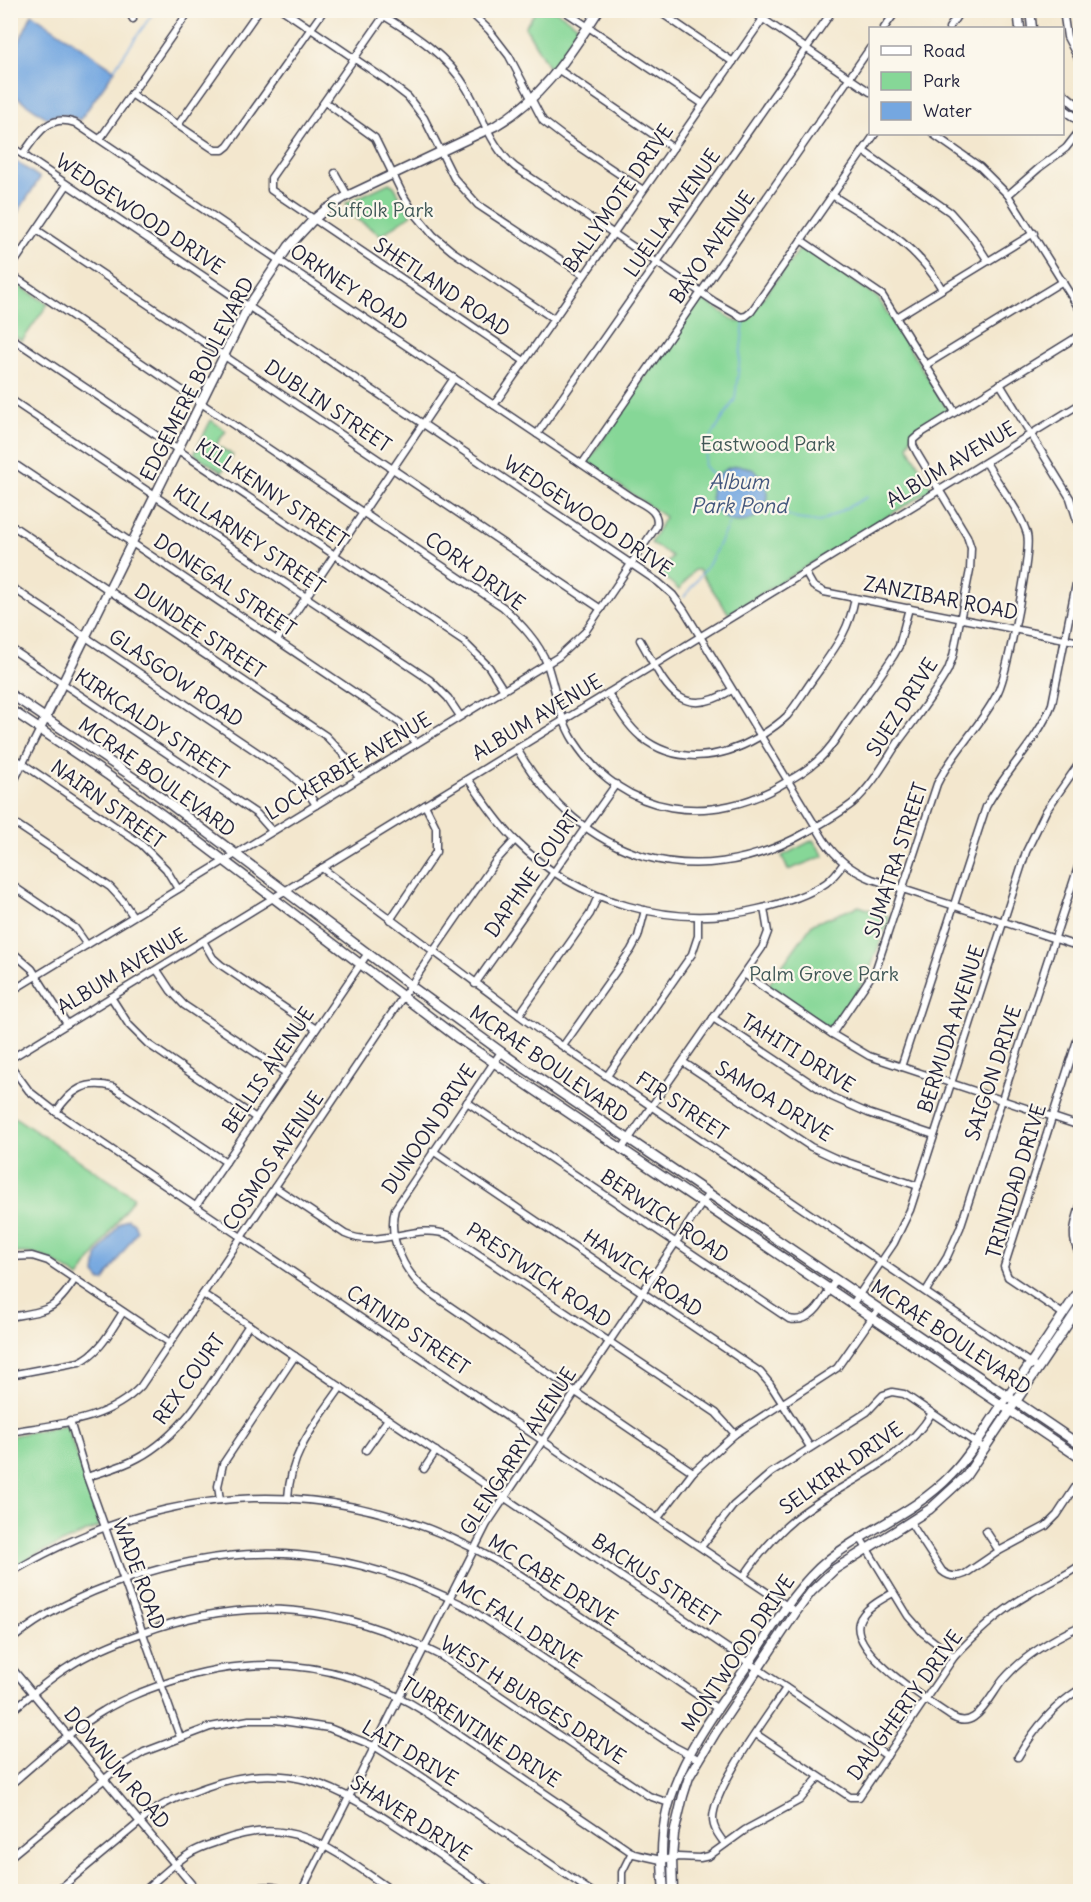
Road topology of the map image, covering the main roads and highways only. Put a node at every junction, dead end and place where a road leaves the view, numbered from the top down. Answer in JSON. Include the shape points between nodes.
{"nodes":[{"id":1,"x":599,"y":10,"type":"edge"},
{"id":2,"x":1018,"y":10,"type":"edge"},
{"id":3,"x":1030,"y":10,"type":"edge"},
{"id":4,"x":1020,"y":27,"type":"edge"},
{"id":5,"x":1032,"y":27,"type":"edge"},
{"id":6,"x":1064,"y":95,"type":"edge"},
{"id":7,"x":1080,"y":108,"type":"edge"},
{"id":8,"x":1064,"y":109,"type":"edge"},
{"id":9,"x":1080,"y":121,"type":"edge"},
{"id":10,"x":10,"y":694,"type":"edge"},
{"id":11,"x":10,"y":710,"type":"edge"},
{"id":12,"x":46,"y":718,"type":"junction"},
{"id":13,"x":40,"y":729,"type":"junction"},
{"id":14,"x":330,"y":924,"type":"junction"},
{"id":15,"x":321,"y":934,"type":"junction"},
{"id":16,"x":1080,"y":1289,"type":"edge"},
{"id":17,"x":1080,"y":1306,"type":"edge"},
{"id":18,"x":1008,"y":1396,"type":"junction"},
{"id":19,"x":1017,"y":1402,"type":"junction"},
{"id":20,"x":1001,"y":1406,"type":"junction"},
{"id":21,"x":1010,"y":1411,"type":"junction"},
{"id":22,"x":1055,"y":1428,"type":"junction"},
{"id":23,"x":1049,"y":1437,"type":"junction"},
{"id":24,"x":1080,"y":1445,"type":"edge"},
{"id":25,"x":1080,"y":1458,"type":"edge"},
{"id":26,"x":664,"y":1892,"type":"edge"},
{"id":27,"x":673,"y":1892,"type":"edge"}],
"edges":[{"from":1,"to":12,"type":"main road","name":"EDGEMERE BOULEVARD","via":[[559,70],[532,100],[488,129],[348,196],[298,234],[248,307]]},
{"from":2,"to":4,"type":"main road"},
{"from":3,"to":5,"type":"main road"},
{"from":6,"to":7,"type":"main road"},
{"from":8,"to":9,"type":"main road"},
{"from":10,"to":12,"type":"main road","name":"MCRAE BOULEVARD"},
{"from":11,"to":13,"type":"main road","name":"MCRAE BOULEVARD"},
{"from":12,"to":13,"type":"main road","name":"EDGEMERE BOULEVARD"},
{"from":12,"to":14,"type":"main road","name":"MCRAE BOULEVARD","via":[[143,784]]},
{"from":13,"to":15,"type":"main road","name":"MCRAE BOULEVARD"},
{"from":14,"to":15,"type":"main road"},
{"from":14,"to":18,"type":"main road","name":"MCRAE BOULEVARD","via":[[501,1052]]},
{"from":15,"to":20,"type":"main road","name":"MCRAE BOULEVARD","via":[[493,1063]]},
{"from":16,"to":18,"type":"main road","name":"MONTWOOD DRIVE"},
{"from":17,"to":19,"type":"main road","name":"MONTWOOD DRIVE"},
{"from":18,"to":19,"type":"main road","name":"MCRAE BOULEVARD"},
{"from":18,"to":20,"type":"main road","name":"MONTWOOD DRIVE"},
{"from":19,"to":21,"type":"main road","name":"MONTWOOD DRIVE"},
{"from":19,"to":22,"type":"main road","name":"MCRAE BOULEVARD"},
{"from":20,"to":21,"type":"main road","name":"MCRAE BOULEVARD"},
{"from":20,"to":26,"type":"main road","name":"MONTWOOD DRIVE","via":[[962,1463],[935,1491],[820,1567],[787,1606],[689,1754],[678,1778],[662,1837]]},
{"from":21,"to":23,"type":"main road","name":"MCRAE BOULEVARD"},
{"from":21,"to":27,"type":"main road","name":"MONTWOOD DRIVE","via":[[954,1488],[910,1522],[826,1576],[796,1612],[699,1759],[683,1796],[674,1833]]},
{"from":22,"to":23,"type":"main road"},
{"from":22,"to":24,"type":"main road","name":"MCRAE BOULEVARD"},
{"from":23,"to":25,"type":"main road","name":"MCRAE BOULEVARD"}]}
